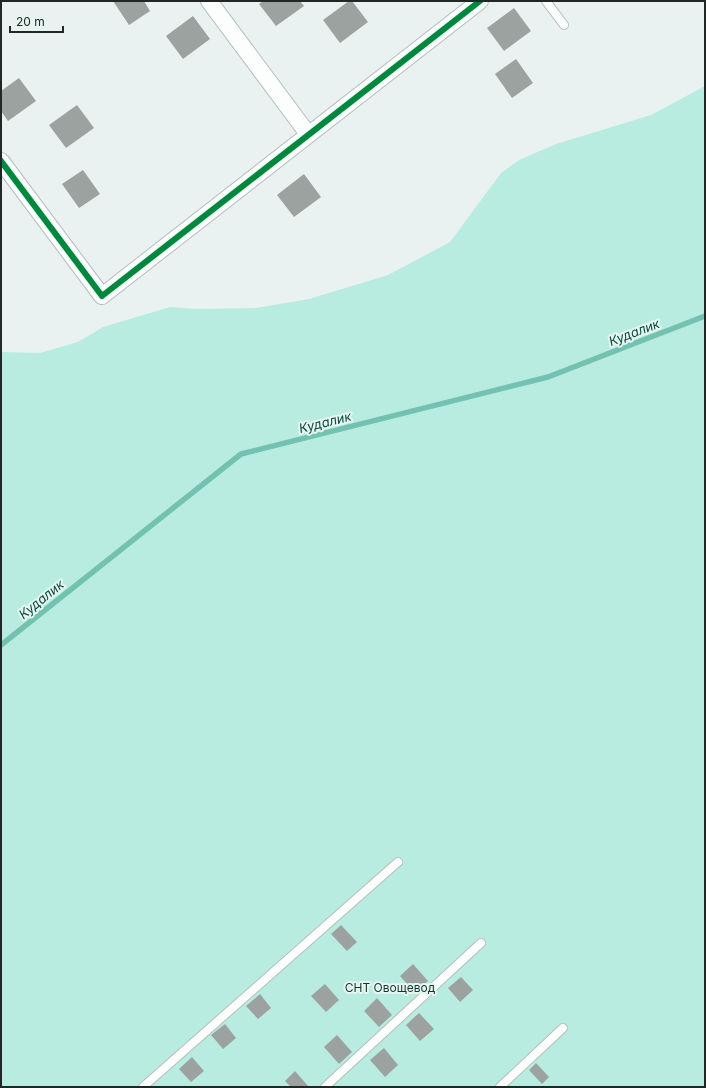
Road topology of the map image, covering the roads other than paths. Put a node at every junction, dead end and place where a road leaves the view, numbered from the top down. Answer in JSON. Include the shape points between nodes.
{"nodes":[{"id":1,"x":208,"y":1,"type":"edge"},
{"id":2,"x":480,"y":1,"type":"edge"},
{"id":3,"x":546,"y":1,"type":"edge"},
{"id":4,"x":564,"y":24,"type":"dead end"},
{"id":5,"x":308,"y":134,"type":"junction"},
{"id":6,"x":1,"y":161,"type":"edge"},
{"id":7,"x":398,"y":862,"type":"dead end"},
{"id":8,"x":481,"y":943,"type":"dead end"},
{"id":9,"x":563,"y":1028,"type":"dead end"},
{"id":10,"x":143,"y":1087,"type":"edge"},
{"id":11,"x":325,"y":1087,"type":"edge"},
{"id":12,"x":500,"y":1087,"type":"edge"}],
"edges":[{"from":1,"to":5,"type":"street"},
{"from":2,"to":5,"type":"street"},
{"from":3,"to":4,"type":"lane"},
{"from":5,"to":6,"type":"street","via":[[102,296]]},
{"from":7,"to":10,"type":"lane"},
{"from":8,"to":11,"type":"lane"},
{"from":9,"to":12,"type":"lane"}]}
